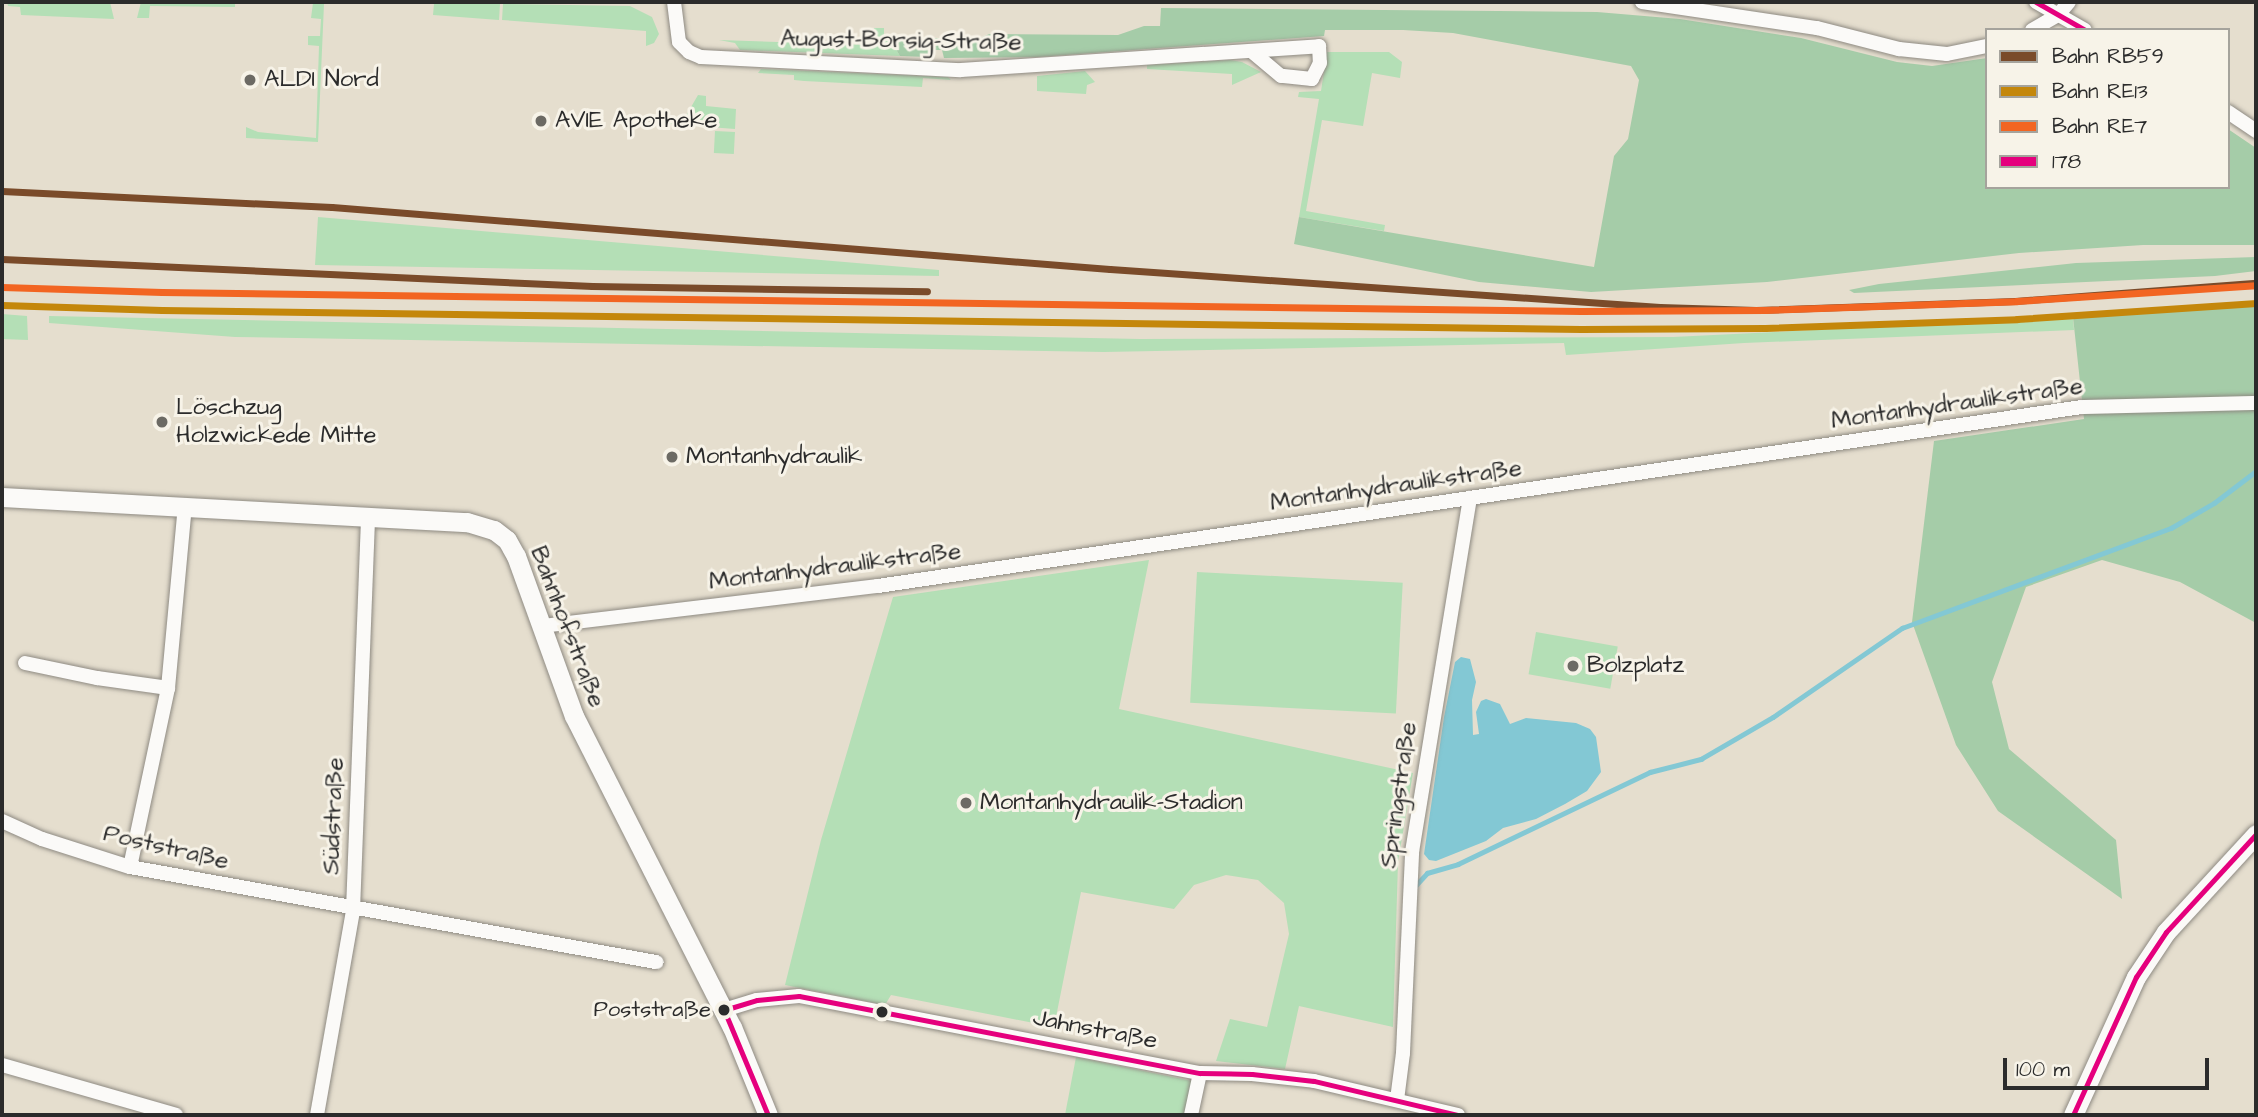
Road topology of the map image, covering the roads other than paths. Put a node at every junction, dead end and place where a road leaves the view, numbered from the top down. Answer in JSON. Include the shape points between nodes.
{"nodes":[{"id":1,"x":674,"y":2,"type":"edge"},
{"id":2,"x":1642,"y":2,"type":"edge"},
{"id":3,"x":2036,"y":2,"type":"edge"},
{"id":4,"x":2069,"y":2,"type":"edge"},
{"id":5,"x":2058,"y":15,"type":"junction"},
{"id":6,"x":2035,"y":28,"type":"edge"},
{"id":7,"x":2081,"y":28,"type":"edge"},
{"id":8,"x":1985,"y":46,"type":"edge"},
{"id":9,"x":1251,"y":51,"type":"dead end"},
{"id":10,"x":2230,"y":112,"type":"edge"},
{"id":11,"x":2256,"y":131,"type":"edge"},
{"id":12,"x":2256,"y":403,"type":"edge"},
{"id":13,"x":2,"y":497,"type":"edge"},
{"id":14,"x":1470,"y":498,"type":"junction"},
{"id":15,"x":185,"y":506,"type":"junction"},
{"id":16,"x":368,"y":516,"type":"junction"},
{"id":17,"x":542,"y":626,"type":"junction"},
{"id":18,"x":25,"y":663,"type":"dead end"},
{"id":19,"x":168,"y":688,"type":"junction"},
{"id":20,"x":2,"y":821,"type":"edge"},
{"id":21,"x":2256,"y":834,"type":"edge"},
{"id":22,"x":130,"y":867,"type":"junction"},
{"id":23,"x":353,"y":909,"type":"junction"},
{"id":24,"x":656,"y":961,"type":"dead end"},
{"id":25,"x":724,"y":1010,"type":"junction"},
{"id":26,"x":2,"y":1065,"type":"edge"},
{"id":27,"x":1200,"y":1073,"type":"junction"},
{"id":28,"x":1397,"y":1100,"type":"junction"},
{"id":29,"x":125,"y":1109,"type":"edge"},
{"id":30,"x":176,"y":1115,"type":"edge"},
{"id":31,"x":317,"y":1115,"type":"edge"},
{"id":32,"x":768,"y":1115,"type":"edge"},
{"id":33,"x":1191,"y":1115,"type":"edge"},
{"id":34,"x":1458,"y":1115,"type":"edge"},
{"id":35,"x":2073,"y":1115,"type":"edge"}],
"edges":[{"from":1,"to":9,"type":"street","name":"August-Borsig-Straße","via":[[679,42],[701,57],[961,70]]},
{"from":2,"to":8,"type":"street","via":[[1817,28],[1899,49],[1947,54]]},
{"from":3,"to":5,"type":"street"},
{"from":4,"to":5,"type":"street"},
{"from":5,"to":6,"type":"street"},
{"from":5,"to":7,"type":"street"},
{"from":10,"to":11,"type":"street"},
{"from":12,"to":14,"type":"street","name":"Montanhydraulikstraße","via":[[2081,407]]},
{"from":13,"to":15,"type":"main road","name":"Bahnhofstraße"},
{"from":14,"to":17,"type":"street","name":"Montanhydraulikstraße","via":[[878,586]]},
{"from":14,"to":28,"type":"street","name":"Springstraße","via":[[1412,852]]},
{"from":15,"to":16,"type":"main road","name":"Bahnhofstraße"},
{"from":15,"to":19,"type":"street"},
{"from":16,"to":17,"type":"main road","name":"Bahnhofstraße","via":[[467,522],[494,530],[516,556]]},
{"from":16,"to":23,"type":"street","name":"Südstraße"},
{"from":17,"to":25,"type":"main road","name":"Bahnhofstraße","via":[[574,716]]},
{"from":18,"to":19,"type":"street"},
{"from":19,"to":22,"type":"street"},
{"from":20,"to":22,"type":"street","name":"Poststraße"},
{"from":21,"to":35,"type":"main road","via":[[2166,932],[2136,976]]},
{"from":22,"to":23,"type":"street","name":"Poststraße"},
{"from":23,"to":24,"type":"street","name":"Poststraße"},
{"from":23,"to":31,"type":"street","name":"Südstraße"},
{"from":25,"to":27,"type":"street","name":"Jahnstraße","via":[[757,1000],[799,996]]},
{"from":25,"to":32,"type":"main road","name":"Bahnhofstraße"},
{"from":26,"to":29,"type":"street"},
{"from":27,"to":28,"type":"street","name":"Jahnstraße","via":[[1282,1076]]},
{"from":27,"to":33,"type":"street"},
{"from":28,"to":34,"type":"street","name":"Jahnstraße"},
{"from":29,"to":30,"type":"street"}]}
